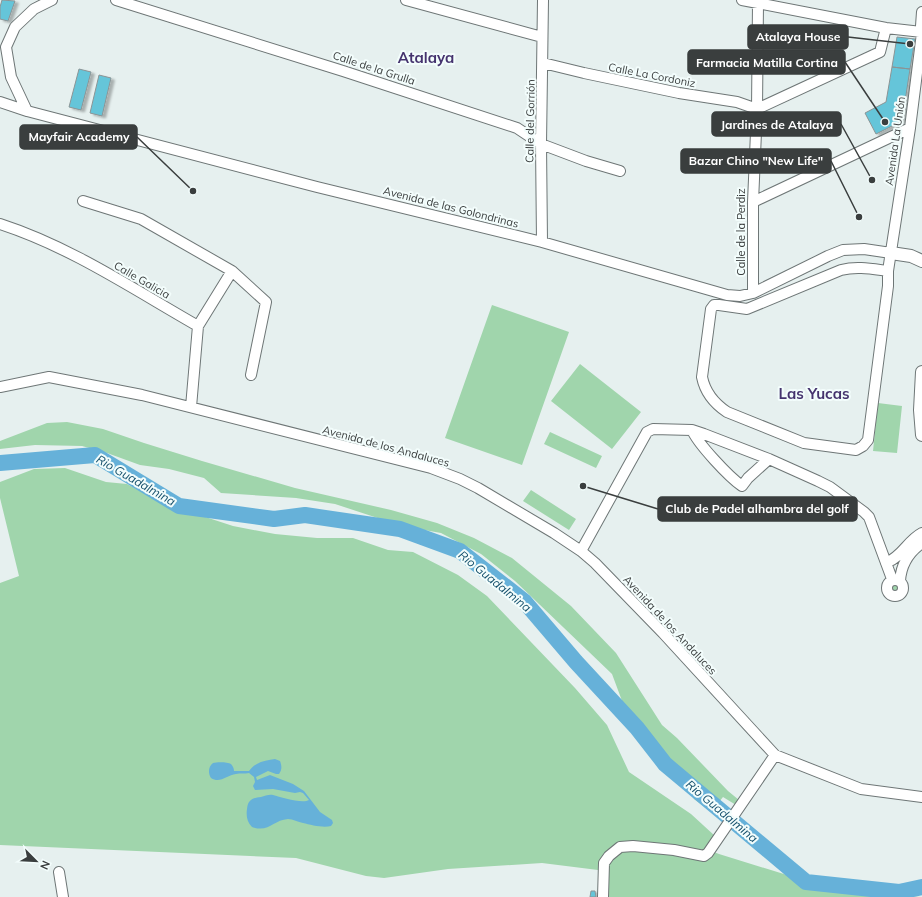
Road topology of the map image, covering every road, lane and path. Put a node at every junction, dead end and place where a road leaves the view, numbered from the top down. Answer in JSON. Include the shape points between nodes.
{"nodes":[{"id":1,"x":52,"y":0,"type":"edge"},
{"id":2,"x":116,"y":0,"type":"edge"},
{"id":3,"x":406,"y":0,"type":"edge"},
{"id":4,"x":543,"y":0,"type":"edge"},
{"id":5,"x":742,"y":0,"type":"edge"},
{"id":6,"x":758,"y":3,"type":"junction"},
{"id":7,"x":922,"y":12,"type":"edge"},
{"id":8,"x":886,"y":28,"type":"junction"},
{"id":9,"x":922,"y":32,"type":"edge"},
{"id":10,"x":542,"y":36,"type":"junction"},
{"id":11,"x":543,"y":63,"type":"junction"},
{"id":12,"x":0,"y":102,"type":"edge"},
{"id":13,"x":757,"y":109,"type":"junction"},
{"id":14,"x":27,"y":111,"type":"junction"},
{"id":15,"x":910,"y":128,"type":"junction"},
{"id":16,"x":541,"y":144,"type":"junction"},
{"id":17,"x":620,"y":171,"type":"dead end"},
{"id":18,"x":83,"y":201,"type":"dead end"},
{"id":19,"x":753,"y":202,"type":"junction"},
{"id":20,"x":0,"y":224,"type":"edge"},
{"id":21,"x":542,"y":242,"type":"junction"},
{"id":22,"x":891,"y":253,"type":"junction"},
{"id":23,"x":922,"y":261,"type":"edge"},
{"id":24,"x":232,"y":271,"type":"junction"},
{"id":25,"x":888,"y":271,"type":"junction"},
{"id":26,"x":753,"y":292,"type":"junction"},
{"id":27,"x":198,"y":326,"type":"junction"},
{"id":28,"x":922,"y":372,"type":"edge"},
{"id":29,"x":251,"y":375,"type":"dead end"},
{"id":30,"x":0,"y":387,"type":"edge"},
{"id":31,"x":191,"y":407,"type":"junction"},
{"id":32,"x":692,"y":430,"type":"junction"},
{"id":33,"x":922,"y":435,"type":"edge"},
{"id":34,"x":768,"y":459,"type":"junction"},
{"id":35,"x":922,"y":533,"type":"edge"},
{"id":36,"x":922,"y":543,"type":"edge"},
{"id":37,"x":581,"y":551,"type":"junction"},
{"id":38,"x":886,"y":563,"type":"junction"},
{"id":39,"x":775,"y":755,"type":"junction"},
{"id":40,"x":922,"y":797,"type":"edge"},
{"id":41,"x":59,"y":872,"type":"dead end"},
{"id":42,"x":63,"y":897,"type":"edge"},
{"id":43,"x":603,"y":897,"type":"edge"}],
"edges":[{"from":1,"to":14,"type":"street","via":[[34,10],[16,26],[6,47],[11,77]]},
{"from":2,"to":16,"type":"street","name":"Calle de la Grulla","via":[[517,128]]},
{"from":3,"to":10,"type":"street"},
{"from":4,"to":10,"type":"street","name":"Calle del Gorrión"},
{"from":5,"to":6,"type":"street"},
{"from":6,"to":8,"type":"street"},
{"from":6,"to":13,"type":"street","name":"Calle de la Perdiz"},
{"from":7,"to":9,"type":"street","name":"Avenida La Unión"},
{"from":8,"to":9,"type":"street"},
{"from":8,"to":13,"type":"street","via":[[880,52]]},
{"from":9,"to":15,"type":"street","name":"Avenida La Unión"},
{"from":10,"to":11,"type":"street","name":"Calle del Gorrión"},
{"from":11,"to":13,"type":"street","name":"Calle La Cordoniz","via":[[679,93],[737,102]]},
{"from":11,"to":16,"type":"street","name":"Calle del Gorrión"},
{"from":12,"to":14,"type":"street","name":"Avenida de las Golondrinas"},
{"from":13,"to":19,"type":"street","name":"Calle de la Perdiz"},
{"from":14,"to":21,"type":"street","name":"Avenida de las Golondrinas","via":[[317,187]]},
{"from":15,"to":19,"type":"street"},
{"from":15,"to":22,"type":"street","name":"Avenida La Unión"},
{"from":16,"to":17,"type":"street","name":"Calle de la Grulla"},
{"from":16,"to":21,"type":"street","name":"Calle del Gorrión"},
{"from":18,"to":24,"type":"street","via":[[141,219]]},
{"from":19,"to":26,"type":"street","name":"Calle de la Perdiz"},
{"from":20,"to":27,"type":"street","name":"Calle Galicia","via":[[64,249]]},
{"from":21,"to":26,"type":"street","name":"Avenida de las Golondrinas","via":[[726,295],[740,296]]},
{"from":22,"to":23,"type":"main road","via":[[911,256]]},
{"from":22,"to":25,"type":"street","name":"Avenida La Unión"},
{"from":22,"to":26,"type":"street","name":"Avenida de las Golondrinas","via":[[864,249],[843,250]]},
{"from":24,"to":27,"type":"street"},
{"from":24,"to":29,"type":"street","via":[[266,302]]},
{"from":25,"to":25,"type":"street","name":"Avenida La Unión","via":[[868,440],[863,446],[856,450],[804,443],[727,412],[717,405],[704,385],[702,377],[714,305],[747,310],[841,270],[861,267]]},
{"from":27,"to":31,"type":"street"},
{"from":28,"to":33,"type":"main road"},
{"from":30,"to":31,"type":"street","name":"Avenida de los Andaluces","via":[[49,377]]},
{"from":31,"to":37,"type":"street","name":"Avenida de los Andaluces","via":[[431,468],[478,488],[554,532]]},
{"from":32,"to":34,"type":"street"},
{"from":32,"to":34,"type":"street","via":[[698,441],[742,486]]},
{"from":32,"to":37,"type":"street","via":[[653,429],[647,432]]},
{"from":34,"to":38,"type":"street","via":[[830,487],[864,512],[869,517]]},
{"from":35,"to":38,"type":"street","via":[[897,557]]},
{"from":36,"to":38,"type":"street","via":[[910,553],[896,580]]},
{"from":37,"to":39,"type":"street","name":"Avenida de los Andaluces","via":[[663,633]]},
{"from":39,"to":40,"type":"street","name":"Avenida de los Andaluces","via":[[861,789]]},
{"from":39,"to":43,"type":"street","via":[[708,853],[704,856],[674,850],[620,846],[604,862]]},
{"from":41,"to":42,"type":"street"}]}
